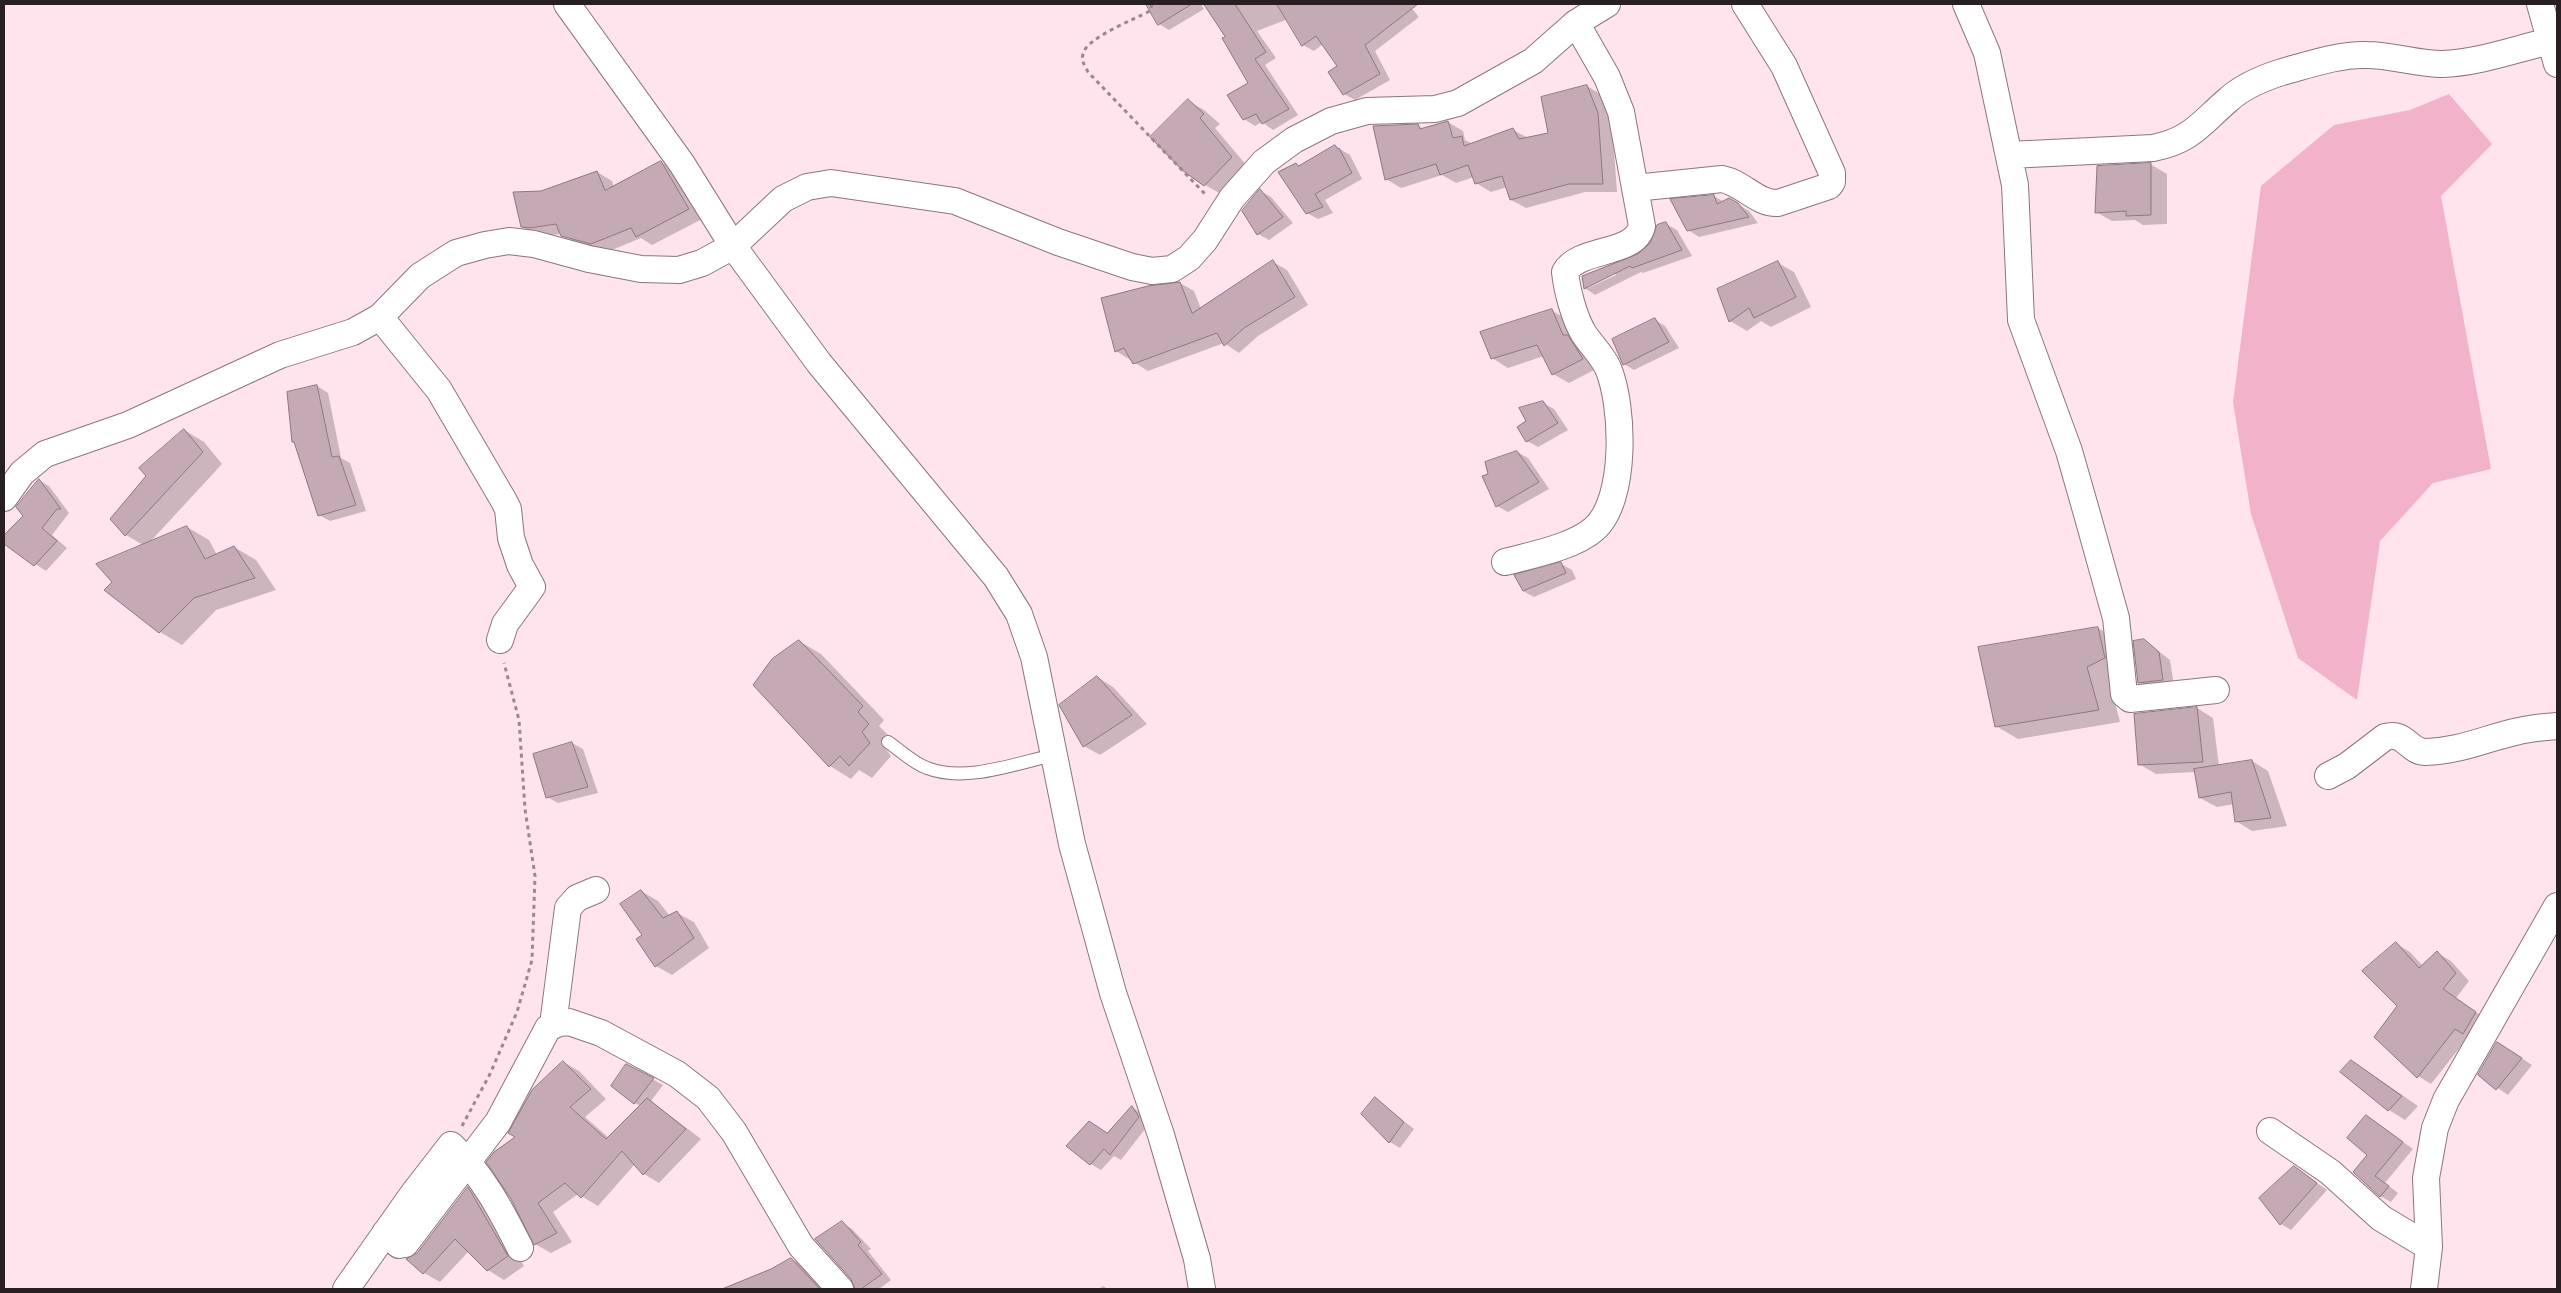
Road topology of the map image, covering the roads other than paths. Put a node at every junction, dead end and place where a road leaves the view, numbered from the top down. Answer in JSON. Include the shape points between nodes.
{"nodes":[{"id":1,"x":567,"y":4,"type":"edge"},
{"id":2,"x":1607,"y":4,"type":"edge"},
{"id":3,"x":1745,"y":4,"type":"edge"},
{"id":4,"x":1966,"y":4,"type":"edge"},
{"id":5,"x":2540,"y":4,"type":"edge"},
{"id":6,"x":1576,"y":23,"type":"junction"},
{"id":7,"x":2554,"y":52,"type":"edge"},
{"id":8,"x":2009,"y":155,"type":"junction"},
{"id":9,"x":1635,"y":188,"type":"junction"},
{"id":10,"x":733,"y":246,"type":"junction"},
{"id":11,"x":380,"y":317,"type":"junction"},
{"id":12,"x":4,"y":498,"type":"edge"},
{"id":13,"x":1505,"y":562,"type":"dead end"},
{"id":14,"x":500,"y":640,"type":"road end"},
{"id":15,"x":2216,"y":690,"type":"dead end"},
{"id":16,"x":2557,"y":726,"type":"edge"},
{"id":17,"x":888,"y":742,"type":"dead end"},
{"id":18,"x":1054,"y":755,"type":"junction"},
{"id":19,"x":2328,"y":776,"type":"dead end"},
{"id":20,"x":596,"y":890,"type":"dead end"},
{"id":21,"x":2557,"y":906,"type":"edge"},
{"id":22,"x":553,"y":1025,"type":"junction"},
{"id":23,"x":2270,"y":1131,"type":"dead end"},
{"id":24,"x":459,"y":1153,"type":"junction"},
{"id":25,"x":2429,"y":1247,"type":"junction"},
{"id":26,"x":520,"y":1248,"type":"dead end"},
{"id":27,"x":346,"y":1289,"type":"edge"},
{"id":28,"x":840,"y":1289,"type":"edge"},
{"id":29,"x":1202,"y":1289,"type":"edge"},
{"id":30,"x":2424,"y":1289,"type":"edge"}],
"edges":[{"from":1,"to":10,"type":"street","via":[[682,164]]},
{"from":2,"to":6,"type":"street"},
{"from":3,"to":9,"type":"street","via":[[1784,66],[1832,174],[1832,182],[1829,186],[1771,203],[1732,181],[1722,179]]},
{"from":4,"to":8,"type":"street","via":[[1987,54]]},
{"from":5,"to":7,"type":"street"},
{"from":6,"to":9,"type":"street","via":[[1599,62],[1621,112]]},
{"from":6,"to":10,"type":"street","via":[[1533,62],[1458,103],[1435,109],[1366,111],[1331,121],[1294,140],[1264,162],[1232,198],[1190,258],[1172,269],[1152,271],[1058,242],[955,201],[831,183],[807,187],[783,199]]},
{"from":7,"to":8,"type":"street","via":[[2444,64],[2378,55],[2352,55],[2280,73],[2250,85],[2228,99],[2194,132],[2168,144],[2153,148]]},
{"from":8,"to":15,"type":"street","via":[[2016,202],[2021,320],[2069,451],[2116,618],[2124,694],[2130,699]]},
{"from":9,"to":13,"type":"street","via":[[1642,229],[1625,244],[1577,261],[1565,272],[1582,328],[1601,354],[1616,392],[1620,422],[1610,508],[1586,535]]},
{"from":10,"to":11,"type":"street","via":[[702,263],[680,270],[632,267],[534,244],[509,241],[484,245],[456,253],[420,276]]},
{"from":10,"to":18,"type":"street","via":[[820,363],[996,577],[1019,614],[1034,657]]},
{"from":11,"to":12,"type":"street","via":[[354,332],[280,355],[128,425],[44,454],[22,473]]},
{"from":11,"to":14,"type":"street","via":[[438,390],[508,509],[511,538],[520,565],[532,586],[505,624]]},
{"from":16,"to":19,"type":"street","via":[[2519,730],[2463,748],[2424,752],[2401,737],[2391,735]]},
{"from":17,"to":18,"type":"lane","via":[[927,768],[952,772],[973,772]]},
{"from":18,"to":29,"type":"street","via":[[1072,844],[1113,993],[1161,1135],[1197,1259]]},
{"from":20,"to":22,"type":"street","via":[[577,898],[568,908]]},
{"from":21,"to":25,"type":"street","via":[[2446,1100],[2435,1128],[2426,1178]]},
{"from":22,"to":24,"type":"street","via":[[543,1034],[509,1105]]},
{"from":22,"to":28,"type":"street","via":[[569,1022],[601,1033],[677,1074],[708,1098],[734,1132],[801,1246]]},
{"from":23,"to":25,"type":"street","via":[[2330,1172],[2380,1218]]},
{"from":24,"to":26,"type":"street","via":[[496,1200]]},
{"from":24,"to":27,"type":"street","via":[[405,1244],[391,1238]]},
{"from":25,"to":30,"type":"street"}]}
